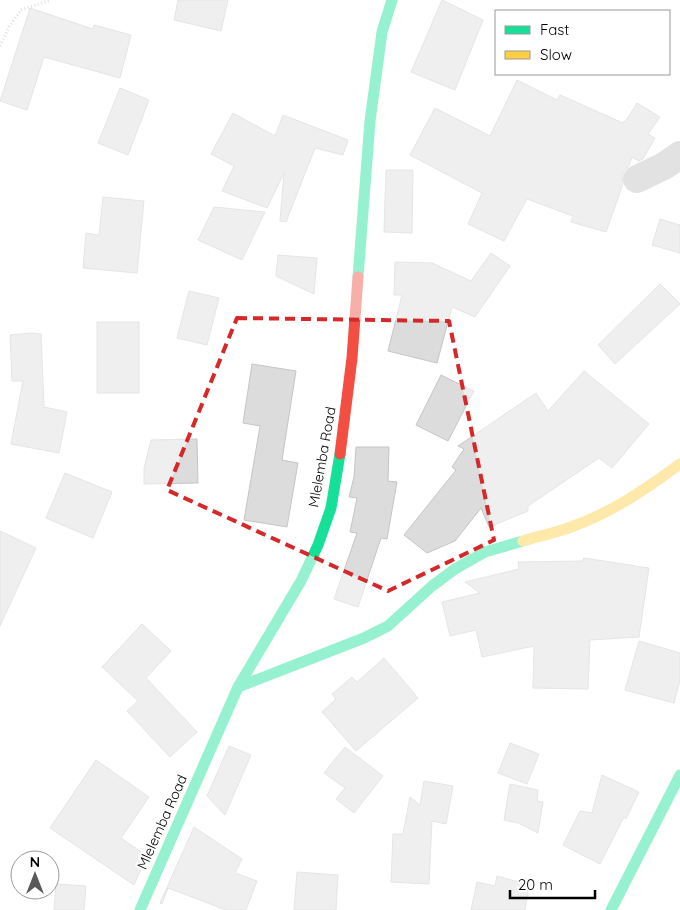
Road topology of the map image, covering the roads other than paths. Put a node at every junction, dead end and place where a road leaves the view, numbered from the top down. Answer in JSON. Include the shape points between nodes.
{"nodes":[{"id":1,"x":392,"y":0,"type":"edge"},
{"id":2,"x":680,"y":155,"type":"edge"},
{"id":3,"x":637,"y":179,"type":"dead end"},
{"id":4,"x":680,"y":464,"type":"edge"},
{"id":5,"x":238,"y":687,"type":"junction"},
{"id":6,"x":680,"y":775,"type":"edge"},
{"id":7,"x":140,"y":910,"type":"edge"},
{"id":8,"x":611,"y":910,"type":"edge"}],
"edges":[{"from":1,"to":5,"type":"street","name":"Mlelemba Road","via":[[382,32],[370,121],[352,358],[330,508],[318,545],[301,581]]},
{"from":2,"to":3,"type":"street"},
{"from":4,"to":5,"type":"street","via":[[644,490],[572,527],[485,552],[470,560],[432,586],[388,626]]},
{"from":5,"to":7,"type":"street","name":"Mlelemba Road"},
{"from":6,"to":8,"type":"street"}]}
